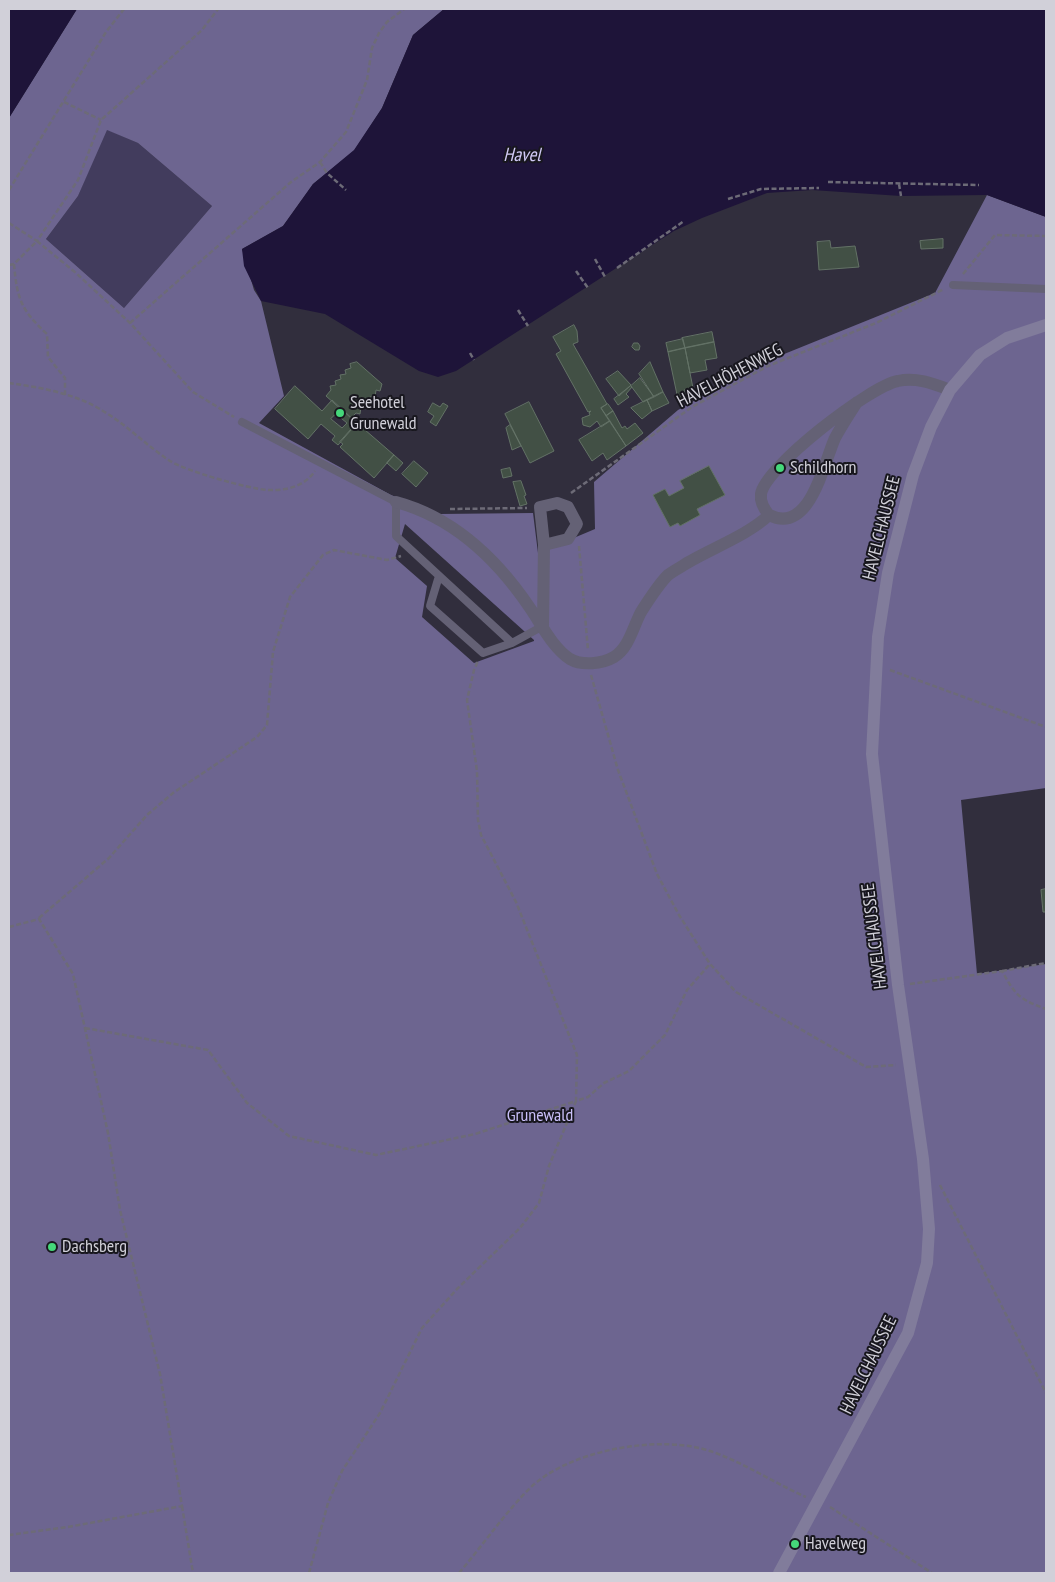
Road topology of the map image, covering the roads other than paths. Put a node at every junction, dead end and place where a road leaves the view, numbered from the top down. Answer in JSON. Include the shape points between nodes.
{"nodes":[{"id":1,"x":953,"y":285,"type":"road end"},
{"id":2,"x":1046,"y":288,"type":"edge"},
{"id":3,"x":1046,"y":325,"type":"edge"},
{"id":4,"x":950,"y":390,"type":"junction"},
{"id":5,"x":858,"y":402,"type":"junction"},
{"id":6,"x":242,"y":422,"type":"road end"},
{"id":7,"x":396,"y":502,"type":"junction"},
{"id":8,"x":768,"y":515,"type":"junction"},
{"id":9,"x":544,"y":544,"type":"junction"},
{"id":10,"x":438,"y":576,"type":"junction"},
{"id":11,"x":543,"y":626,"type":"junction"},
{"id":12,"x":512,"y":643,"type":"junction"},
{"id":13,"x":779,"y":1573,"type":"edge"}],
"edges":[{"from":1,"to":2,"type":"lane"},
{"from":3,"to":4,"type":"street","name":"HAVELCHAUSSEE","via":[[1006,338],[980,355]]},
{"from":4,"to":5,"type":"street","via":[[911,379],[896,381]]},
{"from":4,"to":13,"type":"street","name":"HAVELCHAUSSEE","via":[[931,427],[913,475],[888,573],[878,637],[872,754],[927,1202],[927,1263],[908,1333]]},
{"from":5,"to":8,"type":"street","via":[[826,422],[767,480],[761,493]]},
{"from":5,"to":8,"type":"street","via":[[835,438],[808,505],[787,519]]},
{"from":6,"to":7,"type":"lane"},
{"from":7,"to":10,"type":"lane","via":[[396,536]]},
{"from":7,"to":11,"type":"street","via":[[415,507],[482,549],[506,575]]},
{"from":8,"to":11,"type":"street","via":[[760,523],[668,575],[642,611],[623,648],[614,657],[589,663],[570,659]]},
{"from":9,"to":9,"type":"street","via":[[540,507],[557,503],[568,507],[577,524],[568,539]]},
{"from":9,"to":11,"type":"street"},
{"from":10,"to":12,"type":"lane"},
{"from":10,"to":12,"type":"lane","via":[[430,606],[483,652]]},
{"from":11,"to":12,"type":"lane"}]}
